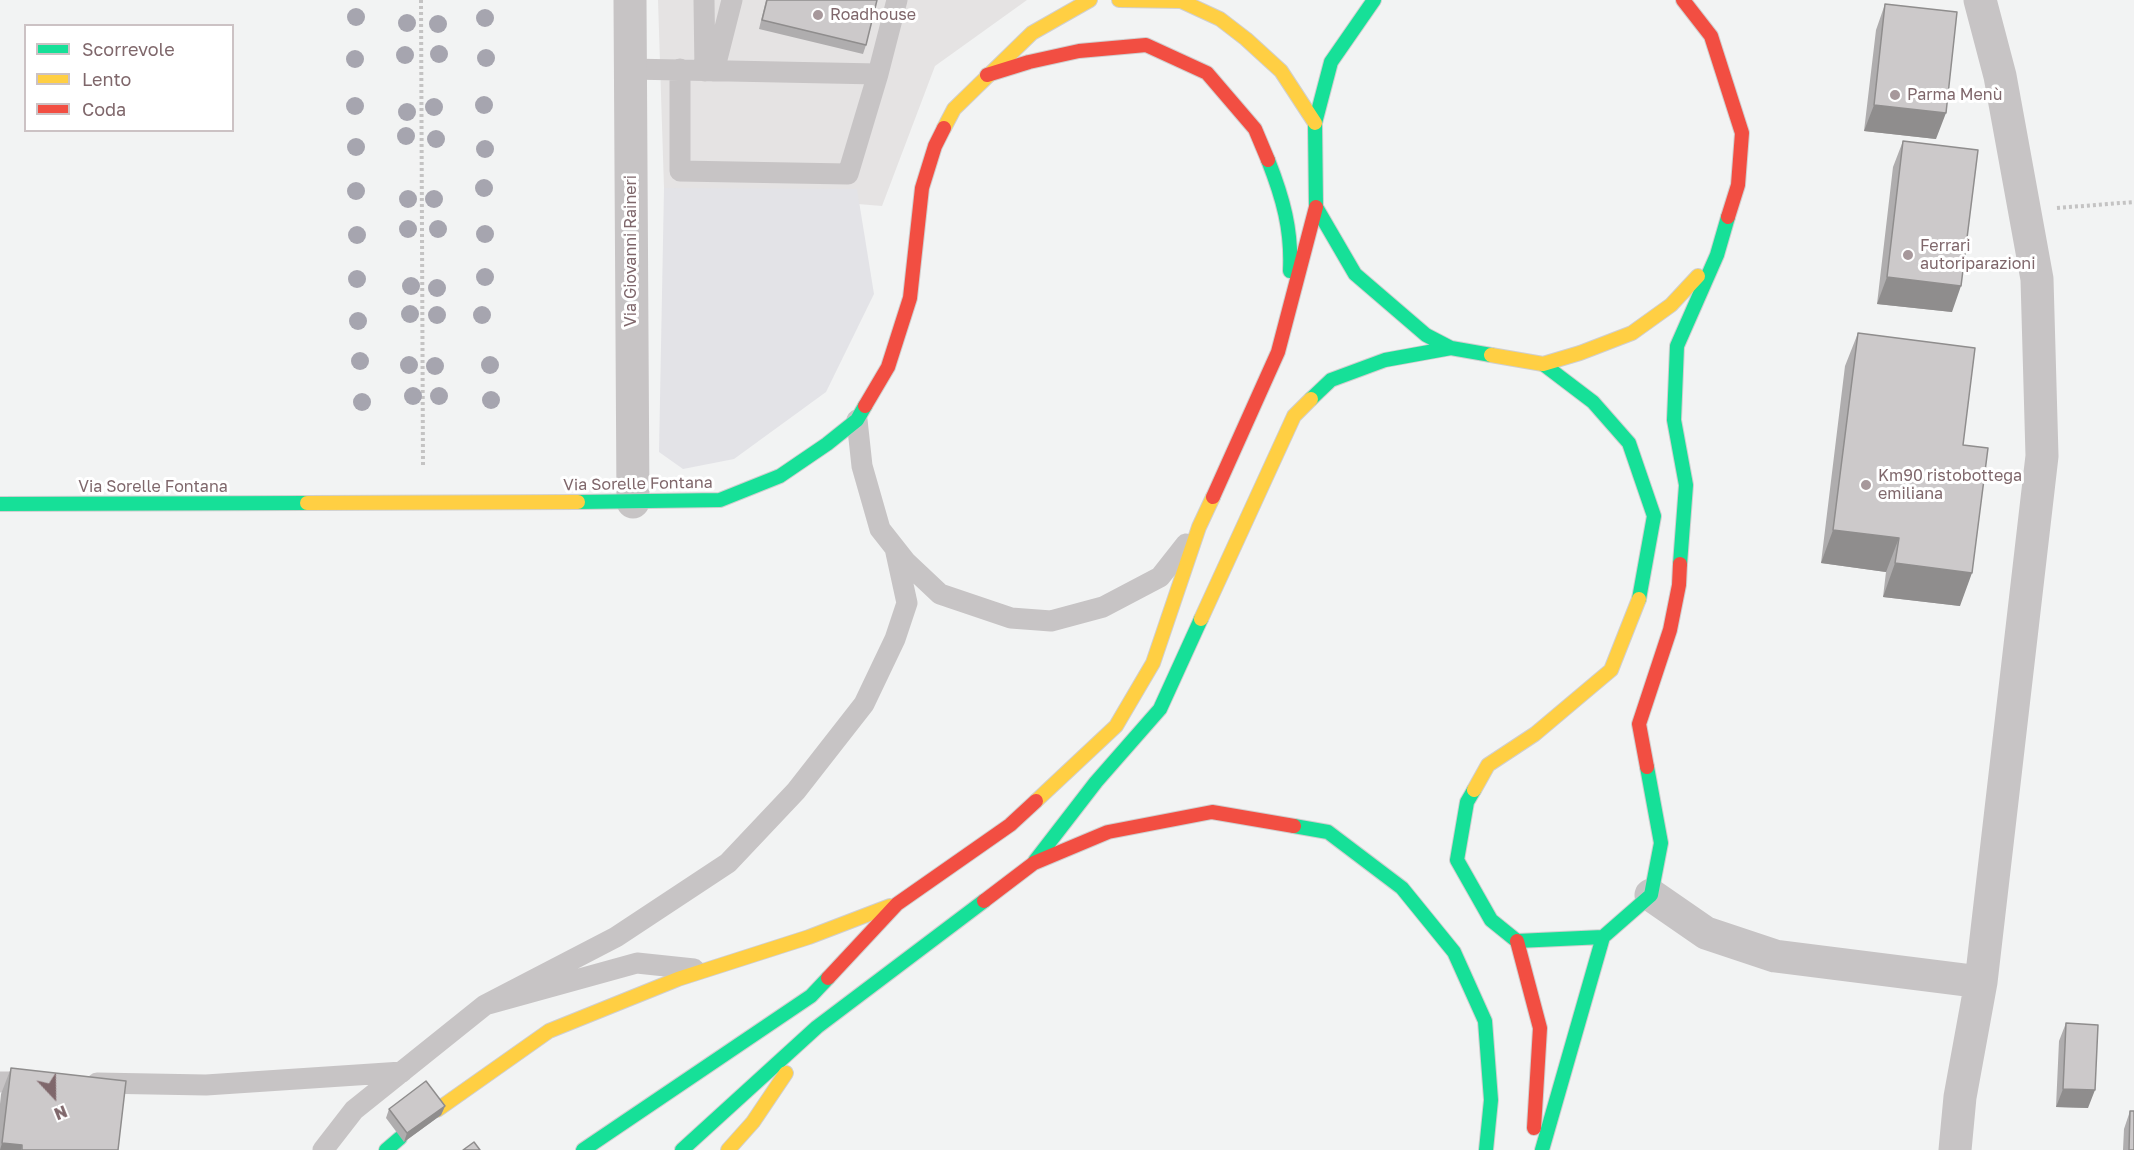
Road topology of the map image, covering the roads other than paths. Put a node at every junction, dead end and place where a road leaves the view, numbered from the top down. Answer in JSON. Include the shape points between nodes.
{"nodes":[{"id":1,"x":630,"y":0,"type":"edge"},
{"id":2,"x":704,"y":0,"type":"edge"},
{"id":3,"x":732,"y":0,"type":"edge"},
{"id":4,"x":897,"y":0,"type":"edge"},
{"id":5,"x":1090,"y":0,"type":"edge"},
{"id":6,"x":1119,"y":0,"type":"edge"},
{"id":7,"x":1374,"y":0,"type":"edge"},
{"id":8,"x":1683,"y":0,"type":"edge"},
{"id":9,"x":1980,"y":0,"type":"edge"},
{"id":10,"x":1710,"y":12,"type":"dead end"},
{"id":11,"x":1711,"y":36,"type":"junction"},
{"id":12,"x":630,"y":69,"type":"junction"},
{"id":13,"x":680,"y":69,"type":"junction"},
{"id":14,"x":709,"y":70,"type":"junction"},
{"id":15,"x":878,"y":74,"type":"junction"},
{"id":16,"x":987,"y":75,"type":"junction"},
{"id":17,"x":1315,"y":123,"type":"junction"},
{"id":18,"x":1316,"y":207,"type":"junction"},
{"id":19,"x":1717,"y":255,"type":"junction"},
{"id":20,"x":1290,"y":306,"type":"junction"},
{"id":21,"x":1451,"y":348,"type":"junction"},
{"id":22,"x":1543,"y":364,"type":"junction"},
{"id":23,"x":857,"y":420,"type":"junction"},
{"id":24,"x":633,"y":502,"type":"junction"},
{"id":25,"x":0,"y":504,"type":"edge"},
{"id":26,"x":1199,"y":527,"type":"junction"},
{"id":27,"x":895,"y":548,"type":"junction"},
{"id":28,"x":1034,"y":863,"type":"junction"},
{"id":29,"x":1651,"y":895,"type":"junction"},
{"id":30,"x":897,"y":904,"type":"junction"},
{"id":31,"x":1603,"y":937,"type":"junction"},
{"id":32,"x":1517,"y":941,"type":"junction"},
{"id":33,"x":706,"y":970,"type":"junction"},
{"id":34,"x":1981,"y":982,"type":"junction"},
{"id":35,"x":485,"y":1005,"type":"junction"},
{"id":36,"x":817,"y":1027,"type":"junction"},
{"id":37,"x":402,"y":1072,"type":"junction"},
{"id":38,"x":0,"y":1082,"type":"edge"},
{"id":39,"x":56,"y":1082,"type":"edge"},
{"id":40,"x":79,"y":1082,"type":"edge"},
{"id":41,"x":437,"y":1110,"type":"edge"},
{"id":42,"x":400,"y":1137,"type":"dead end"},
{"id":43,"x":323,"y":1150,"type":"edge"},
{"id":44,"x":387,"y":1150,"type":"edge"},
{"id":45,"x":583,"y":1150,"type":"edge"},
{"id":46,"x":682,"y":1150,"type":"edge"},
{"id":47,"x":728,"y":1150,"type":"edge"},
{"id":48,"x":1486,"y":1150,"type":"edge"},
{"id":49,"x":1533,"y":1150,"type":"edge"},
{"id":50,"x":1542,"y":1150,"type":"edge"},
{"id":51,"x":1955,"y":1150,"type":"edge"}],
"edges":[{"from":1,"to":12,"type":"street","name":"Via Giovanni Raineri"},
{"from":2,"to":14,"type":"lane"},
{"from":3,"to":14,"type":"lane"},
{"from":4,"to":15,"type":"lane"},
{"from":5,"to":16,"type":"main road","name":"Via Sorelle Fontana","via":[[1032,33]]},
{"from":6,"to":17,"type":"main road","via":[[1181,1],[1220,20],[1281,71]]},
{"from":7,"to":17,"type":"main road","via":[[1331,62]]},
{"from":8,"to":11,"type":"main road"},
{"from":9,"to":34,"type":"street","via":[[2000,76],[2037,279],[2042,456]]},
{"from":10,"to":11,"type":"main road"},
{"from":11,"to":19,"type":"main road","via":[[1742,133],[1738,185]]},
{"from":12,"to":13,"type":"lane"},
{"from":12,"to":24,"type":"street","name":"Via Giovanni Raineri"},
{"from":13,"to":14,"type":"lane"},
{"from":13,"to":15,"type":"lane","via":[[680,171],[848,174]]},
{"from":14,"to":15,"type":"lane"},
{"from":16,"to":20,"type":"main road","via":[[1079,51],[1146,45],[1207,73],[1256,129],[1282,194],[1291,249]]},
{"from":16,"to":23,"type":"main road","name":"Via Sorelle Fontana","via":[[954,110],[935,147],[922,188],[910,298],[888,367]]},
{"from":17,"to":18,"type":"main road"},
{"from":18,"to":20,"type":"main road"},
{"from":18,"to":21,"type":"main road","via":[[1355,274],[1426,335]]},
{"from":19,"to":22,"type":"main road","via":[[1671,305],[1632,333]]},
{"from":19,"to":29,"type":"main road","via":[[1677,346],[1674,420],[1686,485],[1679,585],[1670,630],[1639,724],[1661,843]]},
{"from":20,"to":26,"type":"main road","via":[[1278,352]]},
{"from":21,"to":22,"type":"main road"},
{"from":21,"to":28,"type":"main road","via":[[1385,360],[1331,380],[1294,416],[1160,709],[1096,782]]},
{"from":22,"to":32,"type":"main road","via":[[1593,402],[1629,443],[1654,516],[1639,599],[1611,670],[1535,734],[1488,765],[1467,802],[1457,860],[1491,921]]},
{"from":23,"to":24,"type":"main road","name":"Via Sorelle Fontana","via":[[780,476],[720,500]]},
{"from":23,"to":27,"type":"lane","via":[[862,466],[880,529]]},
{"from":24,"to":25,"type":"main road","name":"Via Sorelle Fontana"},
{"from":26,"to":27,"type":"lane","via":[[1160,577],[1103,607],[1051,621],[1011,618],[940,594]]},
{"from":26,"to":30,"type":"main road","via":[[1153,663],[1116,726],[1010,825]]},
{"from":27,"to":35,"type":"lane","via":[[907,603],[895,639],[864,704],[796,792],[728,863],[616,937]]},
{"from":28,"to":36,"type":"main road"},
{"from":28,"to":48,"type":"main road","via":[[1108,832],[1212,812],[1328,832],[1402,888],[1454,952],[1485,1021],[1491,1100]]},
{"from":29,"to":31,"type":"main road"},
{"from":29,"to":34,"type":"street","via":[[1706,933],[1775,956]]},
{"from":30,"to":33,"type":"main road"},
{"from":30,"to":45,"type":"main road","via":[[811,996]]},
{"from":31,"to":32,"type":"main road"},
{"from":31,"to":50,"type":"main road"},
{"from":32,"to":49,"type":"main road","via":[[1540,1029]]},
{"from":33,"to":35,"type":"lane","via":[[637,963]]},
{"from":33,"to":41,"type":"main road","via":[[549,1031]]},
{"from":34,"to":51,"type":"street","via":[[1960,1097]]},
{"from":35,"to":37,"type":"lane"},
{"from":36,"to":46,"type":"main road"},
{"from":36,"to":47,"type":"main road","via":[[753,1122]]},
{"from":37,"to":40,"type":"lane","via":[[206,1085]]},
{"from":37,"to":43,"type":"lane","via":[[354,1110]]},
{"from":38,"to":39,"type":"lane"},
{"from":42,"to":44,"type":"main road"}]}
